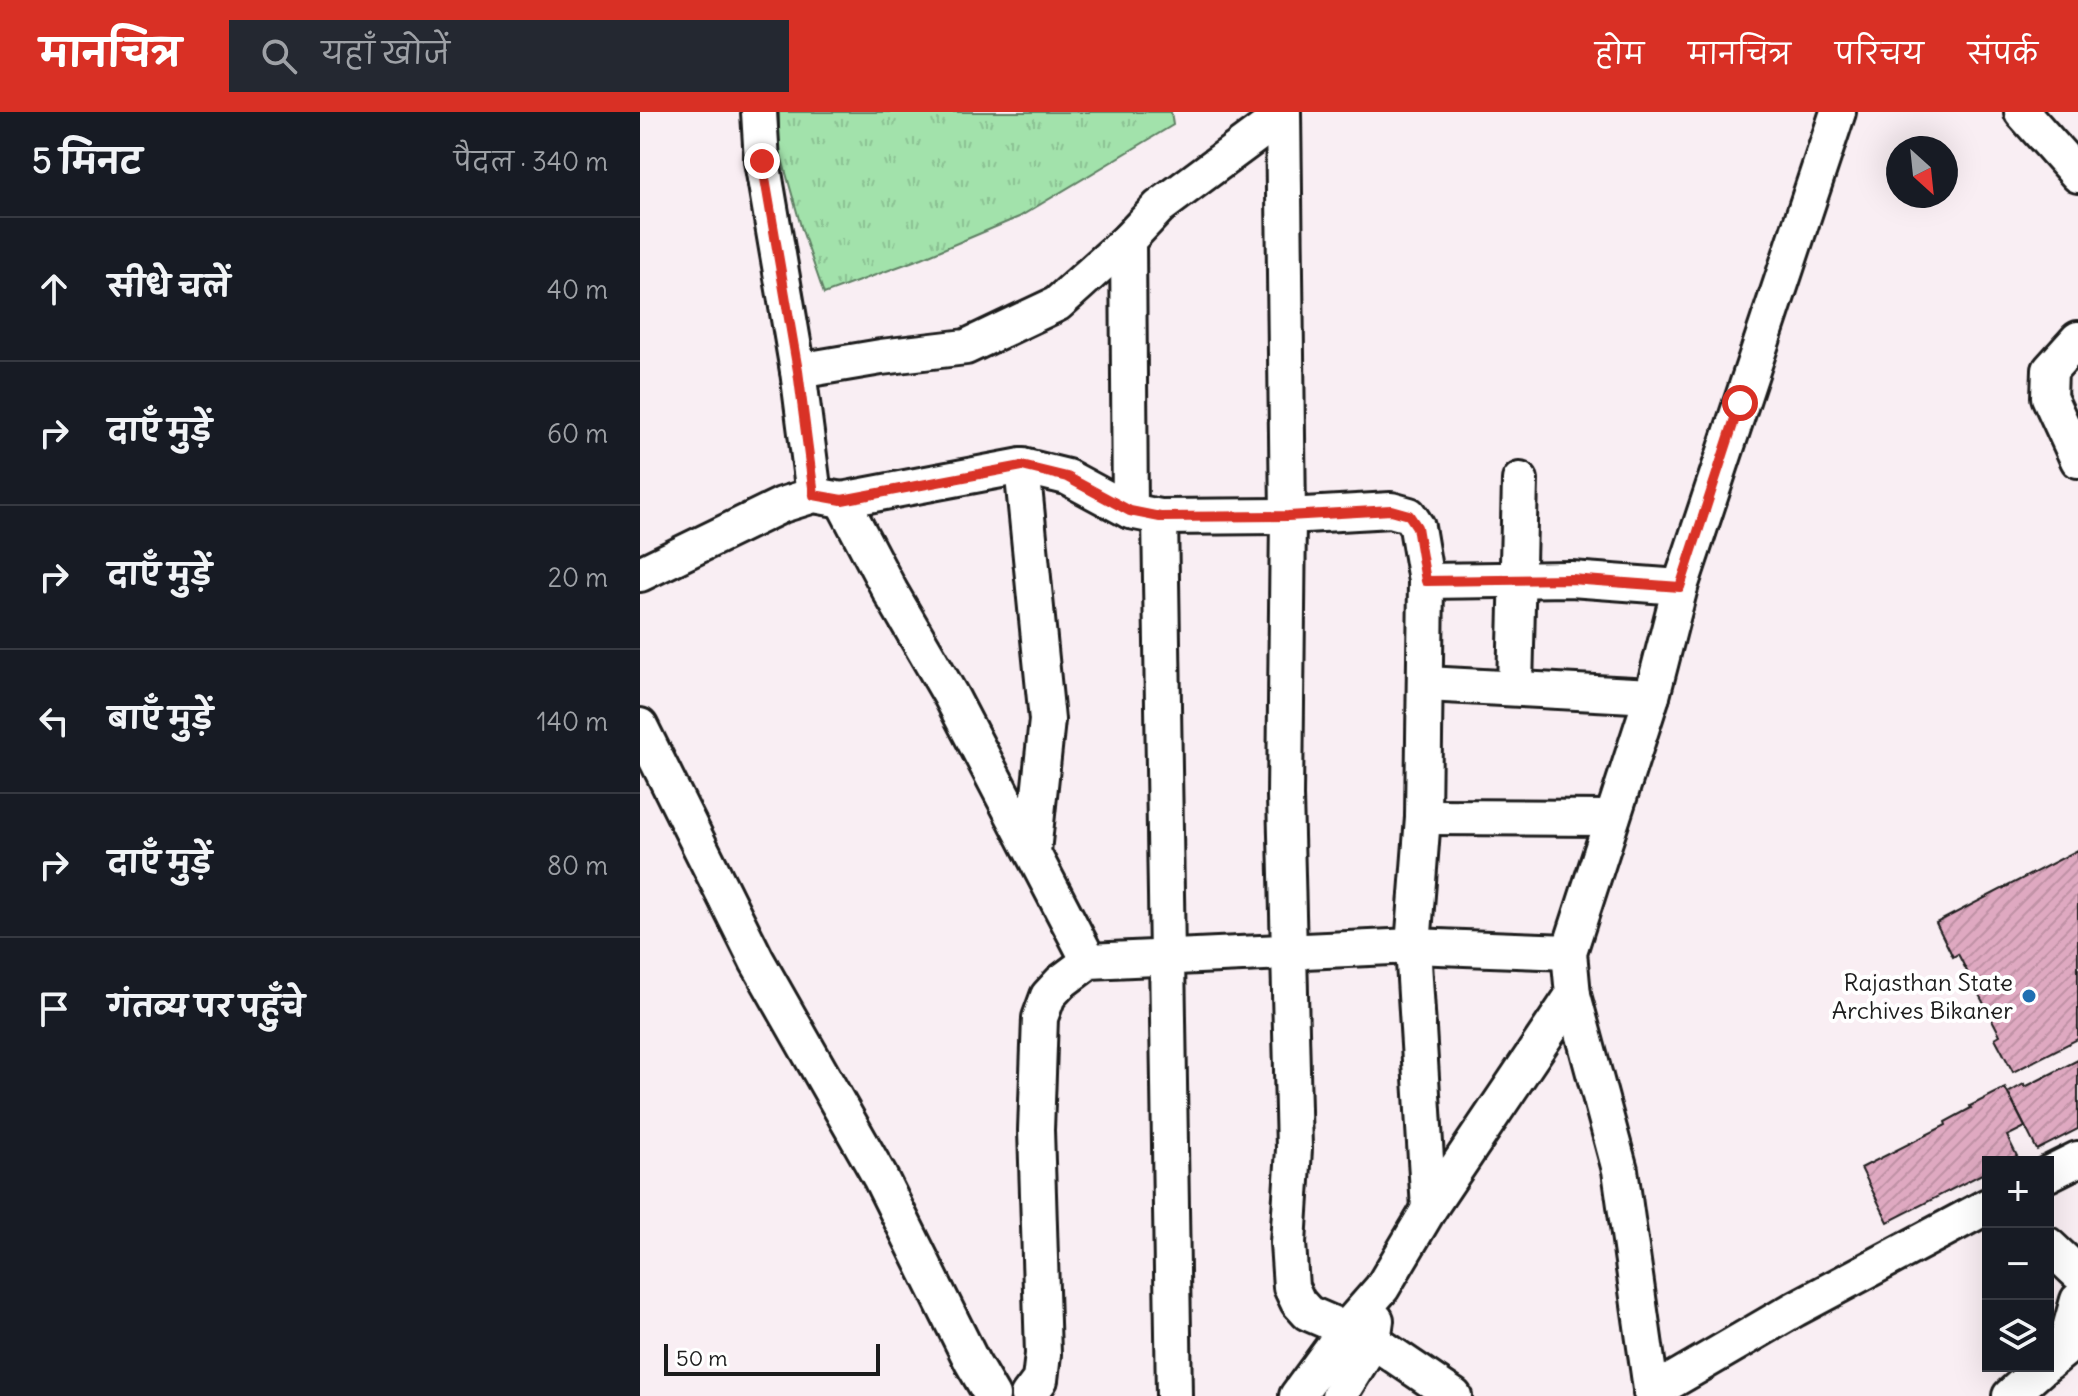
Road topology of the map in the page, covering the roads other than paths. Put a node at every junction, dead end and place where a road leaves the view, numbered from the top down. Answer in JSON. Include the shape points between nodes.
{"nodes":[{"id":1,"x":759,"y":112,"type":"edge"},
{"id":2,"x":1838,"y":112,"type":"edge"},
{"id":3,"x":2022,"y":112,"type":"edge"},
{"id":4,"x":1283,"y":114,"type":"edge"},
{"id":5,"x":2078,"y":175,"type":"edge"},
{"id":6,"x":1128,"y":240,"type":"junction"},
{"id":7,"x":2078,"y":339,"type":"edge"},
{"id":8,"x":798,"y":371,"type":"junction"},
{"id":9,"x":2078,"y":460,"type":"edge"},
{"id":10,"x":1022,"y":466,"type":"junction"},
{"id":11,"x":1520,"y":480,"type":"dead end"},
{"id":12,"x":828,"y":497,"type":"junction"},
{"id":13,"x":1145,"y":514,"type":"junction"},
{"id":14,"x":1288,"y":516,"type":"junction"},
{"id":15,"x":640,"y":574,"type":"edge"},
{"id":16,"x":1518,"y":579,"type":"junction"},
{"id":17,"x":1426,"y":581,"type":"junction"},
{"id":18,"x":1680,"y":587,"type":"junction"},
{"id":19,"x":1426,"y":684,"type":"junction"},
{"id":20,"x":1515,"y":688,"type":"junction"},
{"id":21,"x":1652,"y":696,"type":"junction"},
{"id":22,"x":640,"y":726,"type":"edge"},
{"id":23,"x":1423,"y":817,"type":"junction"},
{"id":24,"x":1612,"y":818,"type":"junction"},
{"id":25,"x":1033,"y":852,"type":"junction"},
{"id":26,"x":1413,"y":946,"type":"junction"},
{"id":27,"x":1289,"y":952,"type":"junction"},
{"id":28,"x":1569,"y":952,"type":"junction"},
{"id":29,"x":1167,"y":957,"type":"junction"},
{"id":30,"x":1089,"y":961,"type":"junction"},
{"id":31,"x":1573,"y":995,"type":"junction"},
{"id":32,"x":2078,"y":1159,"type":"edge"},
{"id":33,"x":2054,"y":1171,"type":"edge"},
{"id":34,"x":1429,"y":1209,"type":"junction"},
{"id":35,"x":1982,"y":1209,"type":"edge"},
{"id":36,"x":2054,"y":1251,"type":"edge"},
{"id":37,"x":2078,"y":1273,"type":"edge"},
{"id":38,"x":2078,"y":1300,"type":"edge"},
{"id":39,"x":1359,"y":1335,"type":"junction"},
{"id":40,"x":2054,"y":1358,"type":"edge"},
{"id":41,"x":2037,"y":1372,"type":"edge"},
{"id":42,"x":1652,"y":1395,"type":"edge"},
{"id":43,"x":992,"y":1396,"type":"edge"},
{"id":44,"x":1028,"y":1396,"type":"edge"},
{"id":45,"x":1174,"y":1396,"type":"edge"},
{"id":46,"x":1297,"y":1396,"type":"edge"},
{"id":47,"x":1339,"y":1396,"type":"edge"},
{"id":48,"x":1454,"y":1396,"type":"edge"},
{"id":49,"x":2010,"y":1396,"type":"edge"}],
"edges":[{"from":1,"to":8,"type":"street","via":[[762,161]]},
{"from":2,"to":18,"type":"street"},
{"from":3,"to":5,"type":"street"},
{"from":4,"to":6,"type":"street","via":[[1159,207]]},
{"from":4,"to":14,"type":"street"},
{"from":6,"to":8,"type":"street","via":[[1057,304],[966,347]]},
{"from":6,"to":13,"type":"street"},
{"from":7,"to":9,"type":"street","via":[[2050,370],[2049,397]]},
{"from":8,"to":12,"type":"street"},
{"from":10,"to":12,"type":"street"},
{"from":10,"to":13,"type":"street","via":[[1067,477]]},
{"from":10,"to":25,"type":"street","via":[[1047,720]]},
{"from":11,"to":16,"type":"street"},
{"from":12,"to":15,"type":"street","via":[[782,505]]},
{"from":12,"to":25,"type":"street","via":[[951,696]]},
{"from":13,"to":14,"type":"street"},
{"from":13,"to":29,"type":"street"},
{"from":14,"to":17,"type":"street","via":[[1391,510],[1409,515],[1417,527]]},
{"from":14,"to":27,"type":"street"},
{"from":16,"to":17,"type":"street"},
{"from":16,"to":18,"type":"street"},
{"from":16,"to":20,"type":"street"},
{"from":17,"to":19,"type":"street"},
{"from":18,"to":21,"type":"street"},
{"from":19,"to":20,"type":"street"},
{"from":19,"to":23,"type":"street"},
{"from":20,"to":21,"type":"street"},
{"from":21,"to":24,"type":"street"},
{"from":22,"to":43,"type":"street","via":[[757,961],[880,1177]]},
{"from":23,"to":24,"type":"street"},
{"from":23,"to":26,"type":"street"},
{"from":24,"to":28,"type":"street"},
{"from":25,"to":30,"type":"street"},
{"from":26,"to":27,"type":"street"},
{"from":26,"to":28,"type":"street"},
{"from":26,"to":34,"type":"street"},
{"from":27,"to":29,"type":"street"},
{"from":27,"to":39,"type":"street","via":[[1291,1287],[1308,1313]]},
{"from":28,"to":31,"type":"street"},
{"from":29,"to":30,"type":"street"},
{"from":29,"to":45,"type":"street"},
{"from":30,"to":44,"type":"street","via":[[1048,996],[1040,1018],[1036,1130],[1043,1354],[1040,1380]]},
{"from":31,"to":34,"type":"street"},
{"from":31,"to":42,"type":"street","via":[[1620,1170]]},
{"from":32,"to":33,"type":"street"},
{"from":34,"to":39,"type":"street"},
{"from":35,"to":42,"type":"street","via":[[1795,1309]]},
{"from":36,"to":37,"type":"street"},
{"from":38,"to":40,"type":"street","via":[[2064,1350]]},
{"from":39,"to":46,"type":"street"},
{"from":39,"to":47,"type":"street"},
{"from":39,"to":48,"type":"street"},
{"from":41,"to":49,"type":"street"}]}
